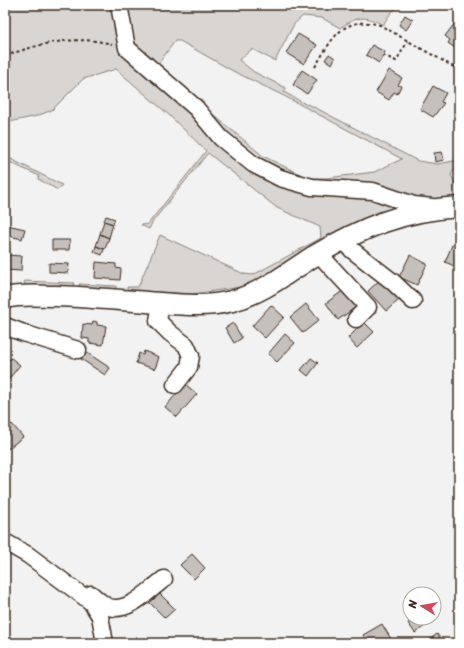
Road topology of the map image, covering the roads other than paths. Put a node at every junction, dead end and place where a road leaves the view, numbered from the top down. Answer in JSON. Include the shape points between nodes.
{"nodes":[{"id":1,"x":119,"y":5,"type":"edge"},
{"id":2,"x":459,"y":207,"type":"edge"},
{"id":3,"x":437,"y":208,"type":"junction"},
{"id":4,"x":344,"y":240,"type":"junction"},
{"id":5,"x":319,"y":254,"type":"junction"},
{"id":6,"x":5,"y":298,"type":"edge"},
{"id":7,"x":413,"y":301,"type":"dead end"},
{"id":8,"x":161,"y":304,"type":"junction"},
{"id":9,"x":356,"y":319,"type":"dead end"},
{"id":10,"x":5,"y":326,"type":"edge"},
{"id":11,"x":78,"y":350,"type":"dead end"},
{"id":12,"x":176,"y":385,"type":"dead end"},
{"id":13,"x":5,"y":542,"type":"edge"},
{"id":14,"x":164,"y":580,"type":"dead end"},
{"id":15,"x":74,"y":589,"type":"junction"},
{"id":16,"x":105,"y":643,"type":"edge"}],
"edges":[{"from":1,"to":3,"type":"lane","via":[[127,48],[196,108],[221,138],[253,164],[280,178],[312,187],[373,191],[414,205]]},
{"from":2,"to":3,"type":"main road"},
{"from":3,"to":4,"type":"main road","via":[[400,216],[364,229]]},
{"from":4,"to":5,"type":"main road"},
{"from":4,"to":7,"type":"lane","via":[[352,250]]},
{"from":5,"to":8,"type":"main road","via":[[262,290],[232,301],[193,305]]},
{"from":5,"to":9,"type":"lane","via":[[368,307]]},
{"from":6,"to":8,"type":"main road","via":[[60,296]]},
{"from":8,"to":12,"type":"lane","via":[[158,321],[186,346],[191,356],[189,367]]},
{"from":10,"to":11,"type":"lane"},
{"from":13,"to":15,"type":"lane","via":[[28,555]]},
{"from":14,"to":15,"type":"lane","via":[[131,604],[121,608],[108,607],[88,592]]},
{"from":15,"to":16,"type":"lane","via":[[91,602],[100,616]]}]}
